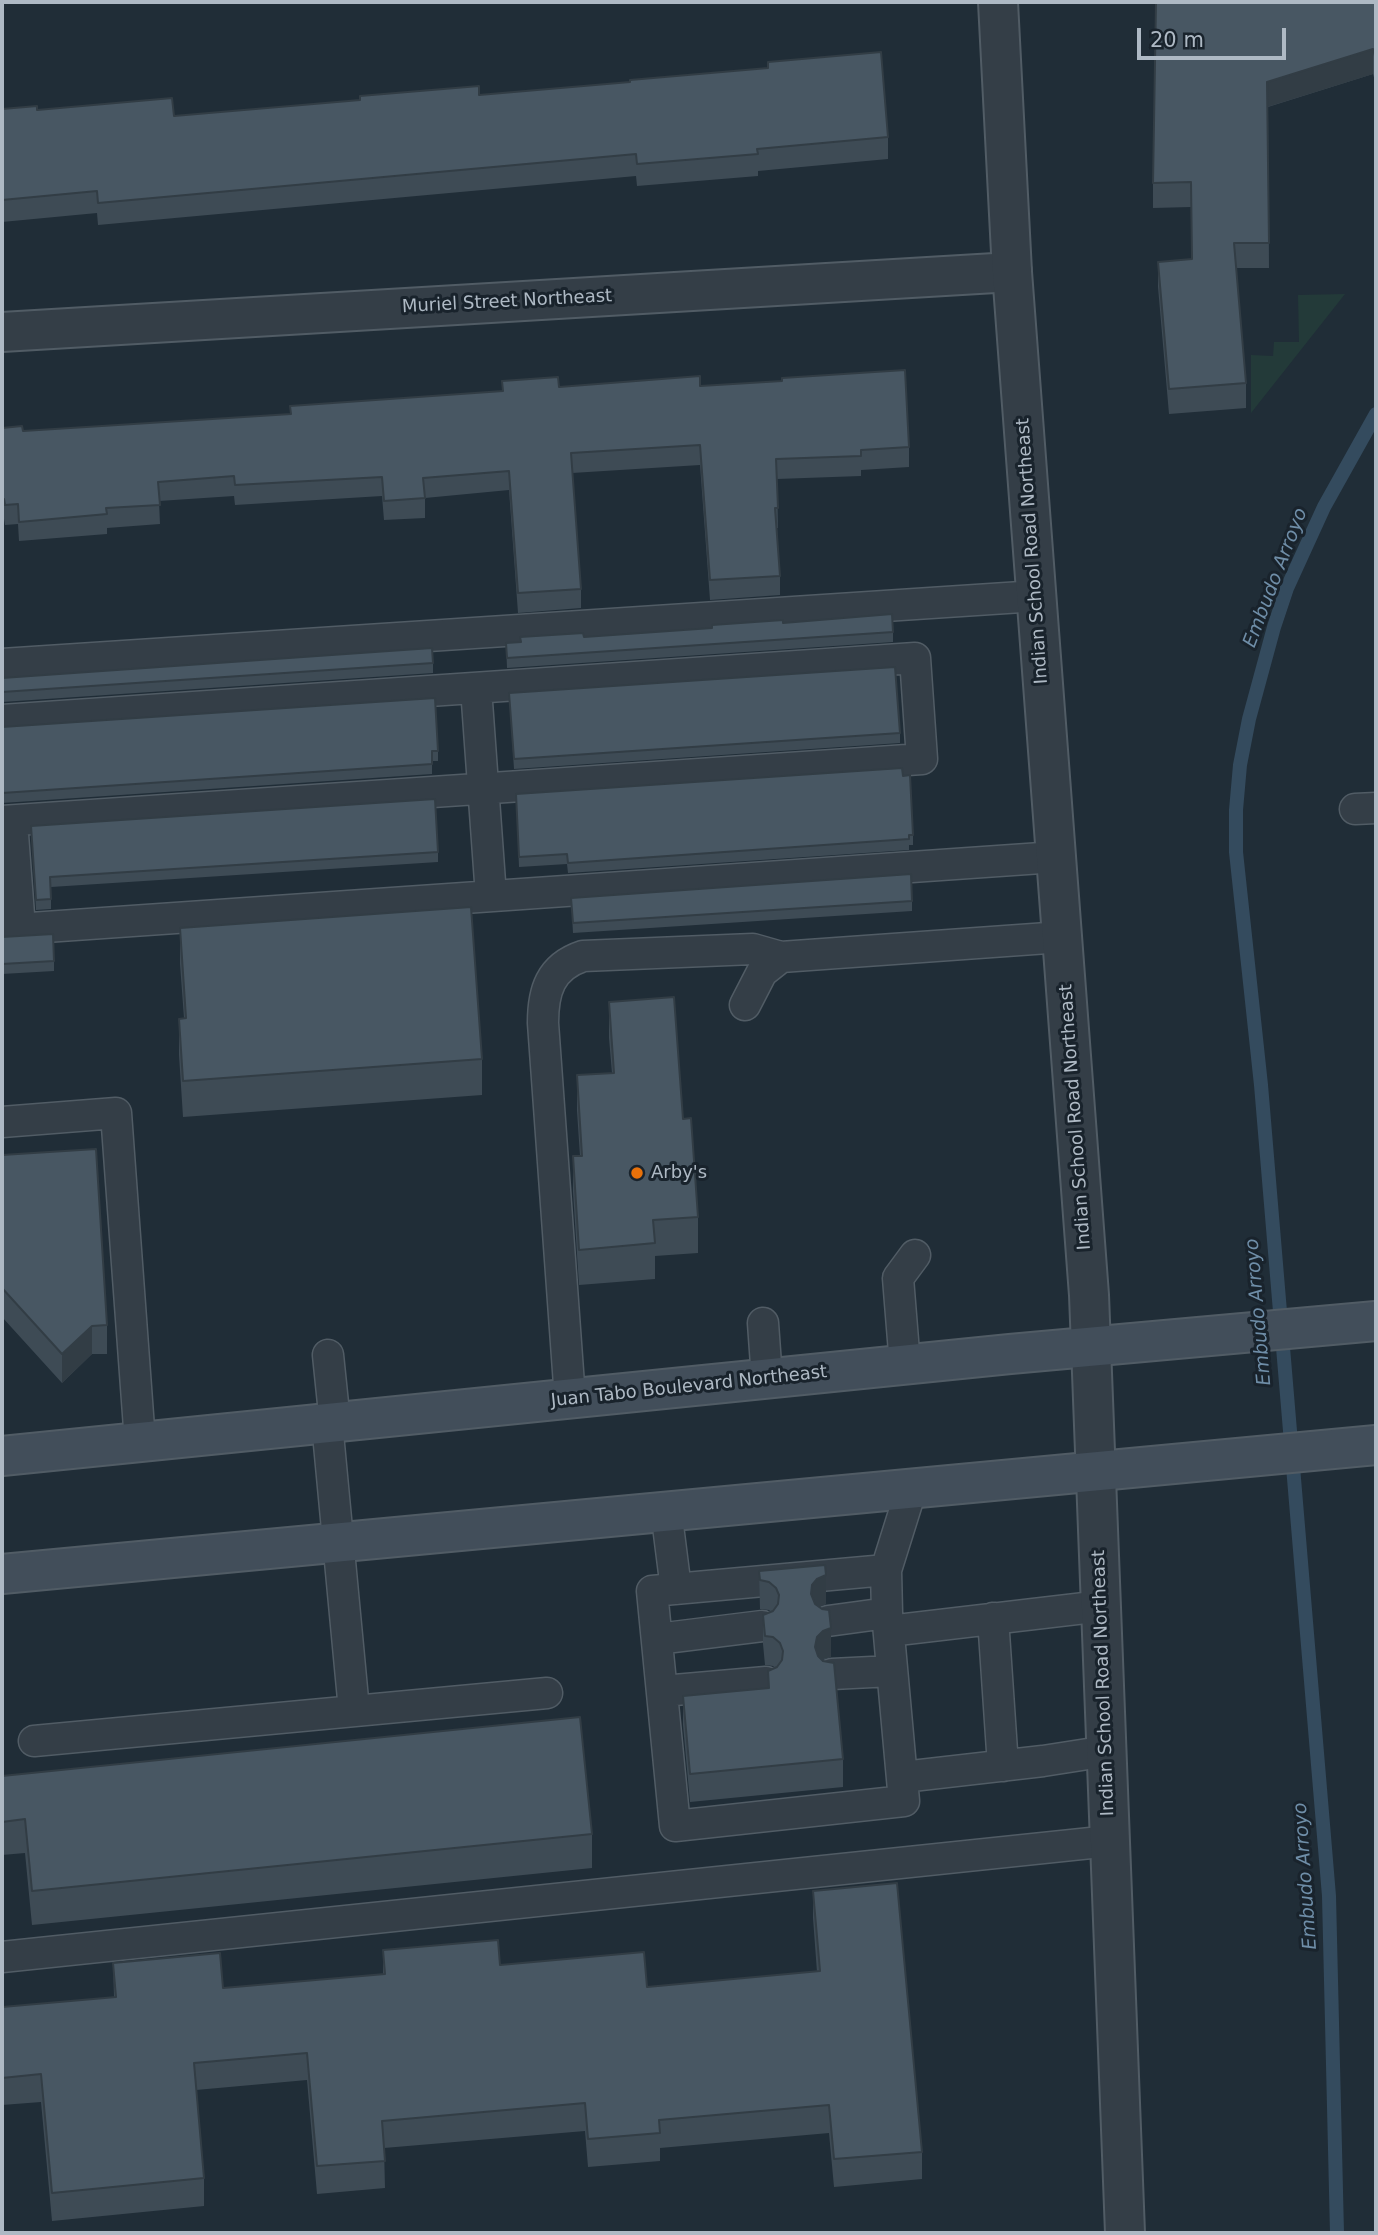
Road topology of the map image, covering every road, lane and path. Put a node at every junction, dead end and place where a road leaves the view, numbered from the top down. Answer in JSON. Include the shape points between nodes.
{"nodes":[{"id":1,"x":998,"y":2,"type":"edge"},
{"id":2,"x":1012,"y":272,"type":"junction"},
{"id":3,"x":2,"y":332,"type":"edge"},
{"id":4,"x":1037,"y":596,"type":"junction"},
{"id":5,"x":2,"y":664,"type":"edge"},
{"id":6,"x":476,"y":688,"type":"junction"},
{"id":7,"x":2,"y":720,"type":"edge"},
{"id":8,"x":483,"y":789,"type":"junction"},
{"id":9,"x":7,"y":821,"type":"edge"},
{"id":10,"x":1056,"y":857,"type":"junction"},
{"id":11,"x":492,"y":896,"type":"junction"},
{"id":12,"x":11,"y":929,"type":"edge"},
{"id":13,"x":1062,"y":937,"type":"junction"},
{"id":14,"x":780,"y":957,"type":"junction"},
{"id":15,"x":745,"y":1005,"type":"dead end"},
{"id":16,"x":2,"y":1122,"type":"edge"},
{"id":17,"x":915,"y":1255,"type":"dead end"},
{"id":18,"x":1376,"y":1321,"type":"edge"},
{"id":19,"x":763,"y":1323,"type":"dead end"},
{"id":20,"x":1092,"y":1348,"type":"junction"},
{"id":21,"x":328,"y":1355,"type":"dead end"},
{"id":22,"x":905,"y":1364,"type":"junction"},
{"id":23,"x":767,"y":1379,"type":"junction"},
{"id":24,"x":570,"y":1399,"type":"junction"},
{"id":25,"x":331,"y":1423,"type":"junction"},
{"id":26,"x":140,"y":1442,"type":"junction"},
{"id":27,"x":1376,"y":1445,"type":"edge"},
{"id":28,"x":2,"y":1456,"type":"edge"},
{"id":29,"x":1097,"y":1470,"type":"junction"},
{"id":30,"x":912,"y":1487,"type":"junction"},
{"id":31,"x":666,"y":1510,"type":"junction"},
{"id":32,"x":339,"y":1541,"type":"junction"},
{"id":33,"x":886,"y":1570,"type":"junction"},
{"id":34,"x":2,"y":1574,"type":"edge"},
{"id":35,"x":676,"y":1589,"type":"junction"},
{"id":36,"x":1102,"y":1605,"type":"junction"},
{"id":37,"x":993,"y":1618,"type":"junction"},
{"id":38,"x":828,"y":1621,"type":"edge"},
{"id":39,"x":888,"y":1622,"type":"junction"},
{"id":40,"x":762,"y":1626,"type":"edge"},
{"id":41,"x":657,"y":1639,"type":"junction"},
{"id":42,"x":892,"y":1671,"type":"junction"},
{"id":43,"x":832,"y":1674,"type":"edge"},
{"id":44,"x":766,"y":1682,"type":"edge"},
{"id":45,"x":663,"y":1691,"type":"junction"},
{"id":46,"x":547,"y":1693,"type":"dead end"},
{"id":47,"x":354,"y":1710,"type":"junction"},
{"id":48,"x":34,"y":1741,"type":"dead end"},
{"id":49,"x":1107,"y":1751,"type":"junction"},
{"id":50,"x":1003,"y":1766,"type":"junction"},
{"id":51,"x":903,"y":1777,"type":"junction"},
{"id":52,"x":1110,"y":1841,"type":"junction"},
{"id":53,"x":2,"y":1957,"type":"edge"},
{"id":54,"x":1125,"y":2233,"type":"edge"}],
"edges":[{"from":1,"to":2,"type":"street","name":"Indian School Road Northeast"},
{"from":2,"to":3,"type":"street","name":"Muriel Street Northeast"},
{"from":2,"to":4,"type":"street","name":"Indian School Road Northeast"},
{"from":4,"to":5,"type":"lane"},
{"from":4,"to":10,"type":"street","name":"Indian School Road Northeast"},
{"from":6,"to":7,"type":"lane"},
{"from":6,"to":8,"type":"lane"},
{"from":6,"to":8,"type":"lane","via":[[915,658],[922,759]]},
{"from":8,"to":9,"type":"lane"},
{"from":8,"to":11,"type":"lane"},
{"from":9,"to":12,"type":"lane"},
{"from":10,"to":11,"type":"lane"},
{"from":10,"to":13,"type":"street","name":"Indian School Road Northeast"},
{"from":11,"to":12,"type":"lane"},
{"from":13,"to":14,"type":"lane"},
{"from":13,"to":20,"type":"street","name":"Indian School Road Northeast"},
{"from":14,"to":15,"type":"lane","via":[[762,972]]},
{"from":14,"to":24,"type":"lane","via":[[753,949],[583,956],[552,979],[543,998],[543,1023]]},
{"from":16,"to":26,"type":"lane","via":[[116,1113]]},
{"from":17,"to":22,"type":"lane","via":[[898,1278]]},
{"from":18,"to":20,"type":"main road","name":"Juan Tabo Boulevard Northeast"},
{"from":19,"to":23,"type":"lane"},
{"from":20,"to":22,"type":"main road","name":"Juan Tabo Boulevard Northeast"},
{"from":20,"to":29,"type":"street","name":"Indian School Road Northeast"},
{"from":21,"to":25,"type":"lane"},
{"from":22,"to":23,"type":"main road","name":"Juan Tabo Boulevard Northeast"},
{"from":23,"to":24,"type":"main road","name":"Juan Tabo Boulevard Northeast"},
{"from":24,"to":25,"type":"main road","name":"Juan Tabo Boulevard Northeast"},
{"from":25,"to":26,"type":"main road","name":"Juan Tabo Boulevard Northeast"},
{"from":25,"to":32,"type":"lane"},
{"from":26,"to":28,"type":"main road","name":"Juan Tabo Boulevard Northeast"},
{"from":27,"to":29,"type":"main road"},
{"from":29,"to":30,"type":"main road"},
{"from":29,"to":36,"type":"street","name":"Indian School Road Northeast"},
{"from":30,"to":31,"type":"main road"},
{"from":30,"to":33,"type":"lane"},
{"from":31,"to":32,"type":"main road"},
{"from":31,"to":35,"type":"lane"},
{"from":32,"to":34,"type":"main road"},
{"from":32,"to":47,"type":"lane"},
{"from":33,"to":35,"type":"lane"},
{"from":33,"to":39,"type":"lane"},
{"from":35,"to":41,"type":"lane","via":[[652,1591]]},
{"from":36,"to":37,"type":"lane"},
{"from":36,"to":49,"type":"street","name":"Indian School Road Northeast"},
{"from":37,"to":39,"type":"lane"},
{"from":37,"to":50,"type":"lane"},
{"from":38,"to":39,"type":"lane"},
{"from":39,"to":42,"type":"lane"},
{"from":40,"to":41,"type":"lane"},
{"from":41,"to":45,"type":"lane"},
{"from":42,"to":43,"type":"lane"},
{"from":42,"to":51,"type":"lane"},
{"from":44,"to":45,"type":"lane"},
{"from":45,"to":51,"type":"lane","via":[[675,1826],[904,1801]]},
{"from":46,"to":47,"type":"lane"},
{"from":47,"to":48,"type":"lane"},
{"from":49,"to":50,"type":"lane"},
{"from":49,"to":52,"type":"street","name":"Indian School Road Northeast"},
{"from":50,"to":51,"type":"lane"},
{"from":52,"to":53,"type":"lane"},
{"from":52,"to":54,"type":"street","name":"Indian School Road Northeast"}]}
